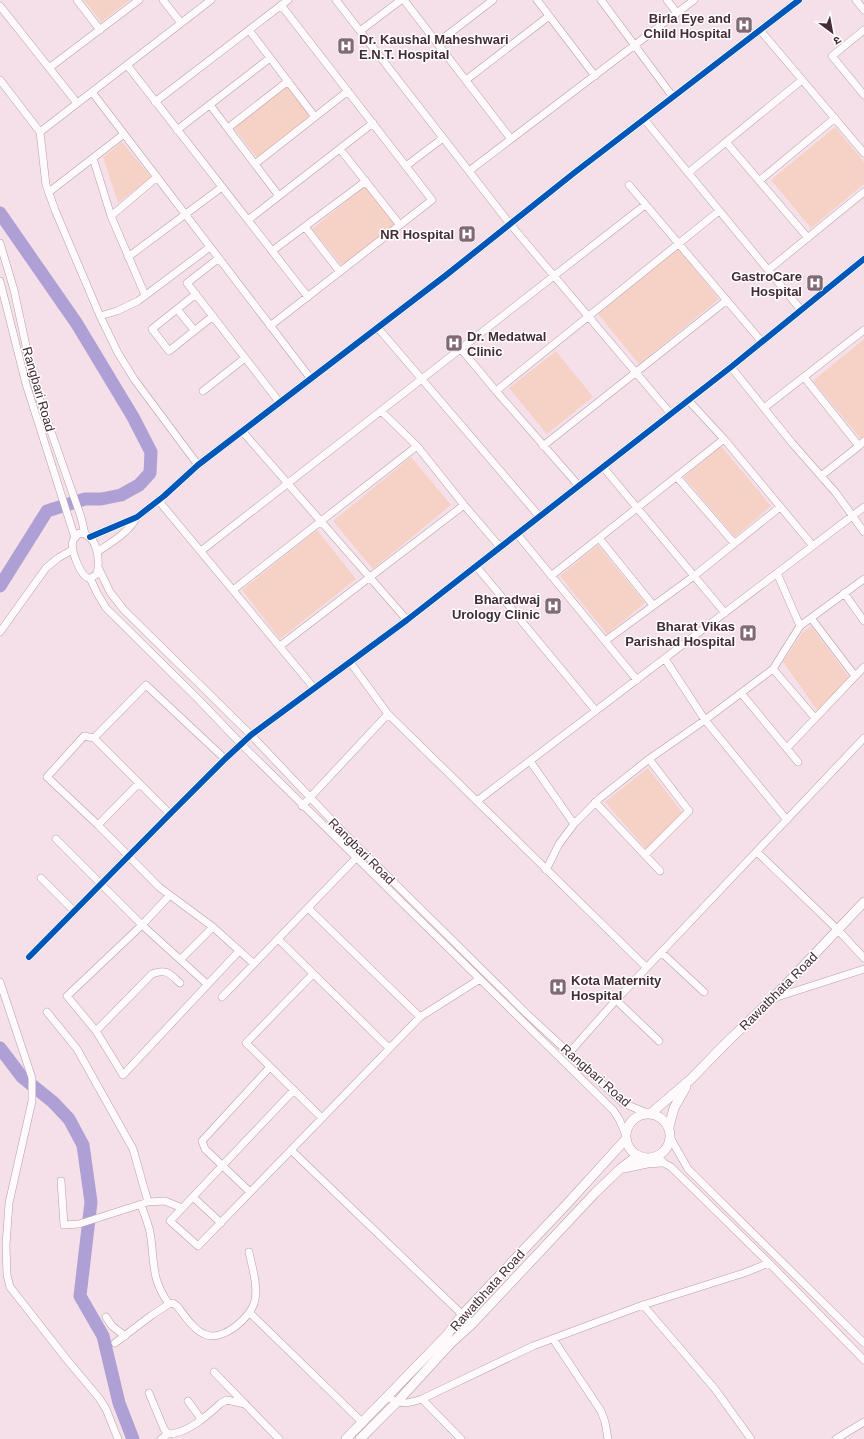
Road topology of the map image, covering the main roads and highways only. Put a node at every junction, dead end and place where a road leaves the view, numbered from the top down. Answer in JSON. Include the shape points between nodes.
{"nodes":[{"id":1,"x":864,"y":902,"type":"edge"},
{"id":2,"x":691,"y":1079,"type":"junction"},
{"id":3,"x":649,"y":1114,"type":"junction"},
{"id":4,"x":669,"y":1127,"type":"junction"},
{"id":5,"x":626,"y":1137,"type":"junction"},
{"id":6,"x":641,"y":1157,"type":"junction"},
{"id":7,"x":662,"y":1162,"type":"road end"},
{"id":8,"x":620,"y":1169,"type":"junction"},
{"id":9,"x":346,"y":1439,"type":"edge"},
{"id":10,"x":360,"y":1439,"type":"edge"}],
"edges":[{"from":1,"to":2,"type":"main road","name":"Rawatbhata Road"},
{"from":2,"to":3,"type":"main road","name":"Rawatbhata Road"},
{"from":2,"to":4,"type":"main road","name":"Rawatbhata Road","via":[[674,1108]]},
{"from":3,"to":4,"type":"main road","via":[[662,1118]]},
{"from":3,"to":5,"type":"main road","via":[[641,1115],[630,1123]]},
{"from":4,"to":6,"type":"main road","via":[[671,1139],[665,1152],[653,1158]]},
{"from":5,"to":6,"type":"main road","via":[[628,1147]]},
{"from":5,"to":9,"type":"main road","name":"Rawatbhata Road","via":[[462,1315],[446,1336]]},
{"from":6,"to":8,"type":"main road","name":"Rawatbhata Road"},
{"from":7,"to":8,"type":"main road"},
{"from":8,"to":10,"type":"main road","name":"Rawatbhata Road"}]}
